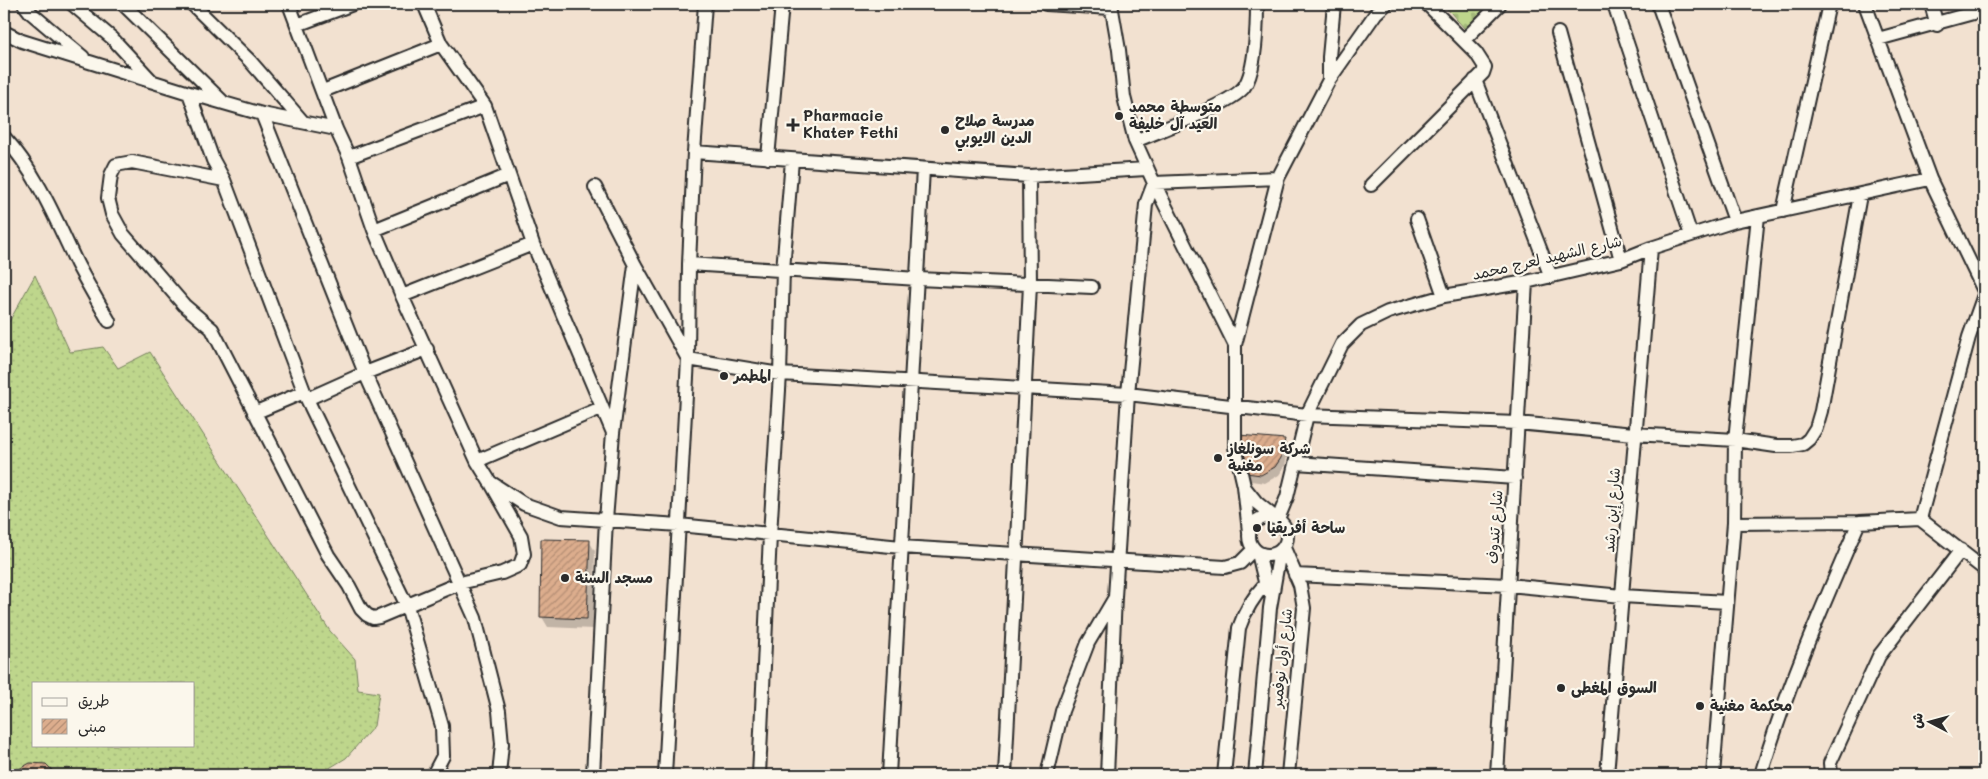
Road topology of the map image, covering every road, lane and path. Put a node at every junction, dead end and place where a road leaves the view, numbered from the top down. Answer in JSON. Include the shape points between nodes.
{"nodes":[{"id":1,"x":24,"y":4,"type":"edge"},
{"id":2,"x":72,"y":4,"type":"edge"},
{"id":3,"x":123,"y":4,"type":"edge"},
{"id":4,"x":192,"y":4,"type":"edge"},
{"id":5,"x":289,"y":4,"type":"edge"},
{"id":6,"x":353,"y":4,"type":"edge"},
{"id":7,"x":424,"y":4,"type":"edge"},
{"id":8,"x":705,"y":4,"type":"edge"},
{"id":9,"x":782,"y":4,"type":"edge"},
{"id":10,"x":1046,"y":4,"type":"edge"},
{"id":11,"x":1258,"y":4,"type":"edge"},
{"id":12,"x":1334,"y":4,"type":"edge"},
{"id":13,"x":1386,"y":4,"type":"edge"},
{"id":14,"x":1427,"y":4,"type":"edge"},
{"id":15,"x":1500,"y":4,"type":"edge"},
{"id":16,"x":1614,"y":4,"type":"edge"},
{"id":17,"x":1658,"y":4,"type":"edge"},
{"id":18,"x":1829,"y":4,"type":"edge"},
{"id":19,"x":1865,"y":4,"type":"edge"},
{"id":20,"x":1932,"y":4,"type":"edge"},
{"id":21,"x":1111,"y":6,"type":"edge"},
{"id":22,"x":1984,"y":10,"type":"edge"},
{"id":23,"x":1937,"y":24,"type":"junction"},
{"id":24,"x":298,"y":25,"type":"junction"},
{"id":25,"x":4,"y":32,"type":"edge"},
{"id":26,"x":1558,"y":33,"type":"dead end"},
{"id":27,"x":1878,"y":39,"type":"junction"},
{"id":28,"x":1464,"y":40,"type":"junction"},
{"id":29,"x":441,"y":44,"type":"junction"},
{"id":30,"x":86,"y":60,"type":"junction"},
{"id":31,"x":151,"y":80,"type":"junction"},
{"id":32,"x":1329,"y":80,"type":"junction"},
{"id":33,"x":1475,"y":80,"type":"junction"},
{"id":34,"x":323,"y":91,"type":"junction"},
{"id":35,"x":189,"y":93,"type":"junction"},
{"id":36,"x":224,"y":103,"type":"junction"},
{"id":37,"x":485,"y":106,"type":"junction"},
{"id":38,"x":262,"y":114,"type":"junction"},
{"id":39,"x":303,"y":122,"type":"junction"},
{"id":40,"x":336,"y":128,"type":"junction"},
{"id":41,"x":4,"y":137,"type":"edge"},
{"id":42,"x":1135,"y":142,"type":"junction"},
{"id":43,"x":694,"y":152,"type":"junction"},
{"id":44,"x":349,"y":157,"type":"junction"},
{"id":45,"x":768,"y":158,"type":"junction"},
{"id":46,"x":792,"y":160,"type":"junction"},
{"id":47,"x":1146,"y":168,"type":"junction"},
{"id":48,"x":923,"y":169,"type":"junction"},
{"id":49,"x":509,"y":175,"type":"junction"},
{"id":50,"x":1029,"y":176,"type":"junction"},
{"id":51,"x":1278,"y":178,"type":"junction"},
{"id":52,"x":1930,"y":179,"type":"junction"},
{"id":53,"x":224,"y":180,"type":"junction"},
{"id":54,"x":1154,"y":183,"type":"junction"},
{"id":55,"x":1370,"y":185,"type":"dead end"},
{"id":56,"x":595,"y":187,"type":"dead end"},
{"id":57,"x":1860,"y":195,"type":"junction"},
{"id":58,"x":1783,"y":211,"type":"junction"},
{"id":59,"x":1758,"y":216,"type":"junction"},
{"id":60,"x":1417,"y":219,"type":"dead end"},
{"id":61,"x":1735,"y":221,"type":"junction"},
{"id":62,"x":374,"y":230,"type":"junction"},
{"id":63,"x":1690,"y":235,"type":"junction"},
{"id":64,"x":533,"y":244,"type":"junction"},
{"id":65,"x":1651,"y":248,"type":"junction"},
{"id":66,"x":1621,"y":260,"type":"junction"},
{"id":67,"x":635,"y":264,"type":"junction"},
{"id":68,"x":690,"y":264,"type":"junction"},
{"id":69,"x":783,"y":270,"type":"junction"},
{"id":70,"x":1551,"y":277,"type":"junction"},
{"id":71,"x":918,"y":280,"type":"junction"},
{"id":72,"x":1526,"y":282,"type":"junction"},
{"id":73,"x":1030,"y":285,"type":"junction"},
{"id":74,"x":1092,"y":288,"type":"dead end"},
{"id":75,"x":1984,"y":291,"type":"edge"},
{"id":76,"x":1984,"y":295,"type":"edge"},
{"id":77,"x":402,"y":296,"type":"junction"},
{"id":78,"x":1444,"y":296,"type":"junction"},
{"id":79,"x":109,"y":321,"type":"dead end"},
{"id":80,"x":1236,"y":345,"type":"junction"},
{"id":81,"x":427,"y":349,"type":"junction"},
{"id":82,"x":688,"y":359,"type":"junction"},
{"id":83,"x":365,"y":373,"type":"junction"},
{"id":84,"x":780,"y":374,"type":"junction"},
{"id":85,"x":912,"y":381,"type":"junction"},
{"id":86,"x":1025,"y":388,"type":"junction"},
{"id":87,"x":1128,"y":394,"type":"junction"},
{"id":88,"x":306,"y":396,"type":"junction"},
{"id":89,"x":601,"y":408,"type":"junction"},
{"id":90,"x":1234,"y":408,"type":"junction"},
{"id":91,"x":254,"y":413,"type":"junction"},
{"id":92,"x":1307,"y":415,"type":"junction"},
{"id":93,"x":1517,"y":424,"type":"junction"},
{"id":94,"x":613,"y":433,"type":"junction"},
{"id":95,"x":1634,"y":434,"type":"junction"},
{"id":96,"x":1735,"y":440,"type":"junction"},
{"id":97,"x":477,"y":461,"type":"junction"},
{"id":98,"x":1296,"y":463,"type":"junction"},
{"id":99,"x":1515,"y":478,"type":"junction"},
{"id":100,"x":490,"y":482,"type":"junction"},
{"id":101,"x":1244,"y":486,"type":"junction"},
{"id":102,"x":1275,"y":518,"type":"junction"},
{"id":103,"x":1920,"y":519,"type":"junction"},
{"id":104,"x":606,"y":520,"type":"junction"},
{"id":105,"x":1859,"y":522,"type":"junction"},
{"id":106,"x":1734,"y":523,"type":"junction"},
{"id":107,"x":679,"y":525,"type":"junction"},
{"id":108,"x":1249,"y":532,"type":"junction"},
{"id":109,"x":770,"y":535,"type":"junction"},
{"id":110,"x":901,"y":547,"type":"junction"},
{"id":111,"x":1282,"y":550,"type":"junction"},
{"id":112,"x":1960,"y":550,"type":"junction"},
{"id":113,"x":1256,"y":551,"type":"junction"},
{"id":114,"x":1015,"y":555,"type":"junction"},
{"id":115,"x":1118,"y":560,"type":"junction"},
{"id":116,"x":1984,"y":569,"type":"edge"},
{"id":117,"x":1295,"y":575,"type":"junction"},
{"id":118,"x":460,"y":583,"type":"junction"},
{"id":119,"x":1266,"y":583,"type":"junction"},
{"id":120,"x":1508,"y":585,"type":"junction"},
{"id":121,"x":1622,"y":596,"type":"junction"},
{"id":122,"x":1115,"y":597,"type":"junction"},
{"id":123,"x":1727,"y":602,"type":"junction"},
{"id":124,"x":407,"y":606,"type":"junction"},
{"id":125,"x":1270,"y":608,"type":"junction"},
{"id":126,"x":433,"y":775,"type":"edge"},
{"id":127,"x":499,"y":775,"type":"edge"},
{"id":128,"x":593,"y":775,"type":"edge"},
{"id":129,"x":665,"y":775,"type":"edge"},
{"id":130,"x":759,"y":775,"type":"edge"},
{"id":131,"x":890,"y":775,"type":"edge"},
{"id":132,"x":1005,"y":775,"type":"edge"},
{"id":133,"x":1046,"y":775,"type":"edge"},
{"id":134,"x":1107,"y":775,"type":"edge"},
{"id":135,"x":1224,"y":775,"type":"edge"},
{"id":136,"x":1255,"y":775,"type":"edge"},
{"id":137,"x":1288,"y":775,"type":"edge"},
{"id":138,"x":1497,"y":775,"type":"edge"},
{"id":139,"x":1607,"y":775,"type":"edge"},
{"id":140,"x":1714,"y":775,"type":"edge"},
{"id":141,"x":1761,"y":775,"type":"edge"},
{"id":142,"x":1831,"y":775,"type":"edge"}],
"edges":[{"from":1,"to":30,"type":"street"},
{"from":2,"to":31,"type":"street","via":[[112,38]]},
{"from":3,"to":36,"type":"street"},
{"from":4,"to":39,"type":"street","via":[[250,61]]},
{"from":5,"to":24,"type":"street"},
{"from":6,"to":24,"type":"street"},
{"from":7,"to":29,"type":"street"},
{"from":8,"to":43,"type":"street"},
{"from":9,"to":45,"type":"street"},
{"from":10,"to":21,"type":"street"},
{"from":11,"to":42,"type":"street","via":[[1251,69],[1243,88],[1216,105]]},
{"from":12,"to":32,"type":"street"},
{"from":13,"to":32,"type":"street","via":[[1376,13]]},
{"from":14,"to":28,"type":"street"},
{"from":15,"to":28,"type":"street"},
{"from":16,"to":63,"type":"street"},
{"from":17,"to":61,"type":"street"},
{"from":18,"to":58,"type":"street"},
{"from":19,"to":27,"type":"street"},
{"from":20,"to":23,"type":"street"},
{"from":21,"to":42,"type":"street","via":[[1124,97]]},
{"from":22,"to":23,"type":"street"},
{"from":23,"to":27,"type":"street"},
{"from":24,"to":34,"type":"street"},
{"from":25,"to":30,"type":"street","via":[[22,41]]},
{"from":26,"to":66,"type":"street"},
{"from":27,"to":52,"type":"street"},
{"from":28,"to":33,"type":"street","via":[[1485,67]]},
{"from":29,"to":34,"type":"street"},
{"from":29,"to":37,"type":"street"},
{"from":30,"to":31,"type":"street"},
{"from":31,"to":35,"type":"street"},
{"from":32,"to":51,"type":"street"},
{"from":33,"to":55,"type":"street"},
{"from":33,"to":70,"type":"street"},
{"from":34,"to":40,"type":"street"},
{"from":35,"to":36,"type":"street"},
{"from":35,"to":53,"type":"street","via":[[213,160]]},
{"from":36,"to":38,"type":"street"},
{"from":37,"to":44,"type":"street"},
{"from":37,"to":49,"type":"street"},
{"from":38,"to":39,"type":"street"},
{"from":38,"to":83,"type":"street"},
{"from":39,"to":40,"type":"street"},
{"from":40,"to":44,"type":"street"},
{"from":41,"to":79,"type":"street","via":[[27,167]]},
{"from":42,"to":47,"type":"street"},
{"from":43,"to":45,"type":"street"},
{"from":43,"to":68,"type":"street"},
{"from":44,"to":62,"type":"street"},
{"from":45,"to":46,"type":"street"},
{"from":46,"to":48,"type":"street"},
{"from":46,"to":69,"type":"street"},
{"from":47,"to":50,"type":"street"},
{"from":47,"to":54,"type":"street"},
{"from":48,"to":50,"type":"street"},
{"from":48,"to":71,"type":"street"},
{"from":49,"to":62,"type":"street"},
{"from":49,"to":64,"type":"street"},
{"from":50,"to":73,"type":"street"},
{"from":51,"to":54,"type":"street"},
{"from":51,"to":80,"type":"street"},
{"from":52,"to":57,"type":"street","name":"شارع الشهيد لعرج محمد"},
{"from":52,"to":75,"type":"street"},
{"from":53,"to":88,"type":"street"},
{"from":53,"to":91,"type":"street","via":[[132,162],[116,164],[108,198],[123,234],[184,305],[212,330]]},
{"from":54,"to":80,"type":"street"},
{"from":54,"to":87,"type":"street","via":[[1146,204]]},
{"from":56,"to":67,"type":"street"},
{"from":57,"to":58,"type":"street","name":"شارع الشهيد لعرج محمد"},
{"from":57,"to":96,"type":"street","via":[[1816,428],[1803,444],[1792,446]]},
{"from":58,"to":59,"type":"street","name":"شارع الشهيد لعرج محمد"},
{"from":59,"to":61,"type":"street","name":"شارع الشهيد لعرج محمد"},
{"from":59,"to":96,"type":"street"},
{"from":60,"to":78,"type":"street"},
{"from":61,"to":63,"type":"street","name":"شارع الشهيد لعرج محمد"},
{"from":62,"to":77,"type":"street"},
{"from":63,"to":65,"type":"street","name":"شارع الشهيد لعرج محمد"},
{"from":64,"to":77,"type":"street"},
{"from":64,"to":89,"type":"street"},
{"from":65,"to":66,"type":"street","name":"شارع الشهيد لعرج محمد"},
{"from":65,"to":95,"type":"street","name":"شارع إبن رشد"},
{"from":66,"to":70,"type":"street","name":"شارع الشهيد لعرج محمد"},
{"from":67,"to":82,"type":"street"},
{"from":67,"to":94,"type":"street"},
{"from":68,"to":69,"type":"street"},
{"from":68,"to":82,"type":"street"},
{"from":69,"to":71,"type":"street"},
{"from":69,"to":84,"type":"street"},
{"from":70,"to":72,"type":"street","name":"شارع الشهيد لعرج محمد"},
{"from":71,"to":73,"type":"street"},
{"from":71,"to":85,"type":"street"},
{"from":72,"to":78,"type":"street","name":"شارع الشهيد لعرج محمد"},
{"from":72,"to":93,"type":"street","name":"شارع تندوف"},
{"from":73,"to":74,"type":"street"},
{"from":73,"to":86,"type":"street"},
{"from":76,"to":103,"type":"street","via":[[1969,337]]},
{"from":77,"to":81,"type":"street"},
{"from":78,"to":92,"type":"street","name":"شارع الشهيد لعرج محمد","via":[[1388,312],[1361,326],[1342,344]]},
{"from":80,"to":90,"type":"street"},
{"from":81,"to":83,"type":"street"},
{"from":81,"to":97,"type":"street"},
{"from":82,"to":84,"type":"street"},
{"from":82,"to":107,"type":"street"},
{"from":83,"to":88,"type":"street"},
{"from":83,"to":118,"type":"street"},
{"from":84,"to":85,"type":"street"},
{"from":84,"to":109,"type":"street"},
{"from":85,"to":86,"type":"street"},
{"from":85,"to":110,"type":"street"},
{"from":86,"to":87,"type":"street"},
{"from":86,"to":114,"type":"street"},
{"from":87,"to":90,"type":"street"},
{"from":87,"to":115,"type":"street"},
{"from":88,"to":91,"type":"street"},
{"from":88,"to":124,"type":"street"},
{"from":89,"to":94,"type":"street"},
{"from":89,"to":97,"type":"street"},
{"from":90,"to":92,"type":"street"},
{"from":90,"to":101,"type":"street","via":[[1235,447]]},
{"from":91,"to":124,"type":"street","via":[[319,539],[361,609],[373,618]]},
{"from":92,"to":93,"type":"street"},
{"from":92,"to":98,"type":"street","name":"شارع الشهيد لعرج محمد"},
{"from":93,"to":95,"type":"street"},
{"from":93,"to":99,"type":"street","name":"شارع تندوف"},
{"from":94,"to":104,"type":"street"},
{"from":95,"to":96,"type":"street"},
{"from":95,"to":121,"type":"street","name":"شارع إبن رشد"},
{"from":96,"to":106,"type":"street"},
{"from":97,"to":100,"type":"street"},
{"from":98,"to":99,"type":"street"},
{"from":98,"to":102,"type":"street","name":"شارع الشهيد لعرج محمد","via":[[1287,497]]},
{"from":99,"to":120,"type":"street","name":"شارع تندوف"},
{"from":100,"to":104,"type":"street","via":[[524,504],[560,517]]},
{"from":100,"to":118,"type":"street","via":[[521,536],[524,554],[520,565],[514,569]]},
{"from":101,"to":102,"type":"street"},
{"from":101,"to":108,"type":"street"},
{"from":102,"to":108,"type":"street","via":[[1266,516],[1255,521]]},
{"from":102,"to":111,"type":"street","via":[[1283,522],[1288,532]]},
{"from":103,"to":105,"type":"street"},
{"from":103,"to":112,"type":"street"},
{"from":104,"to":107,"type":"street"},
{"from":104,"to":128,"type":"street"},
{"from":105,"to":106,"type":"street"},
{"from":105,"to":141,"type":"street","via":[[1814,626]]},
{"from":106,"to":123,"type":"street"},
{"from":107,"to":109,"type":"street"},
{"from":107,"to":129,"type":"street"},
{"from":108,"to":113,"type":"street"},
{"from":109,"to":110,"type":"street"},
{"from":109,"to":130,"type":"street"},
{"from":110,"to":114,"type":"street"},
{"from":110,"to":131,"type":"street"},
{"from":111,"to":113,"type":"street","via":[[1270,555]]},
{"from":111,"to":117,"type":"street","name":"شارع أول نوفمبر"},
{"from":111,"to":125,"type":"street","name":"شارع أول نوفمبر"},
{"from":112,"to":116,"type":"street"},
{"from":112,"to":142,"type":"street","via":[[1879,656],[1830,763]]},
{"from":113,"to":115,"type":"street","via":[[1231,566]]},
{"from":113,"to":119,"type":"street","name":"شارع أول نوفمبر"},
{"from":114,"to":115,"type":"street"},
{"from":114,"to":132,"type":"street"},
{"from":115,"to":122,"type":"street"},
{"from":117,"to":120,"type":"street"},
{"from":117,"to":137,"type":"street","name":"شارع أول نوفمبر","via":[[1304,608]]},
{"from":118,"to":124,"type":"street"},
{"from":118,"to":127,"type":"street","via":[[475,618],[500,711],[502,744]]},
{"from":119,"to":125,"type":"street","name":"شارع أول نوفمبر"},
{"from":119,"to":135,"type":"street","via":[[1253,597],[1239,628]]},
{"from":120,"to":121,"type":"street"},
{"from":120,"to":138,"type":"street","name":"شارع تندوف"},
{"from":121,"to":123,"type":"street"},
{"from":121,"to":139,"type":"street","name":"شارع إبن رشد"},
{"from":122,"to":133,"type":"street","via":[[1088,643],[1062,711]]},
{"from":122,"to":134,"type":"street"},
{"from":123,"to":140,"type":"street"},
{"from":124,"to":126,"type":"street","via":[[442,726],[443,756]]},
{"from":125,"to":136,"type":"street","name":"شارع أول نوفمبر"}]}
